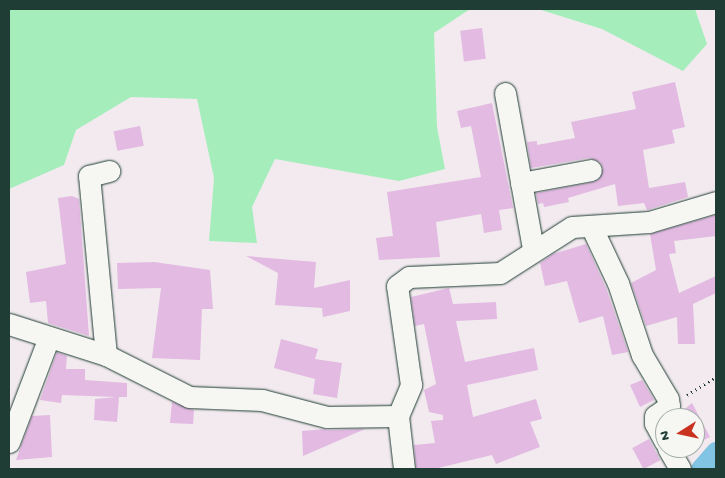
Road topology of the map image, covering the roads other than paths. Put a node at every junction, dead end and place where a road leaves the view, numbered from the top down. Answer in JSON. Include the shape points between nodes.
{"nodes":[{"id":1,"x":505,"y":93,"type":"dead end"},
{"id":2,"x":591,"y":170,"type":"dead end"},
{"id":3,"x":109,"y":171,"type":"dead end"},
{"id":4,"x":521,"y":183,"type":"junction"},
{"id":5,"x":716,"y":202,"type":"edge"},
{"id":6,"x":591,"y":226,"type":"junction"},
{"id":7,"x":533,"y":248,"type":"junction"},
{"id":8,"x":9,"y":324,"type":"edge"},
{"id":9,"x":49,"y":337,"type":"junction"},
{"id":10,"x":106,"y":355,"type":"junction"},
{"id":11,"x":666,"y":408,"type":"edge"},
{"id":12,"x":398,"y":416,"type":"junction"},
{"id":13,"x":9,"y":442,"type":"edge"},
{"id":14,"x":674,"y":458,"type":"edge"},
{"id":15,"x":404,"y":469,"type":"edge"},
{"id":16,"x":680,"y":469,"type":"edge"}],
"edges":[{"from":1,"to":4,"type":"street"},
{"from":2,"to":4,"type":"street"},
{"from":3,"to":10,"type":"street","via":[[89,176]]},
{"from":4,"to":7,"type":"street"},
{"from":5,"to":6,"type":"street","via":[[649,222]]},
{"from":6,"to":7,"type":"street","via":[[572,227]]},
{"from":6,"to":11,"type":"street","via":[[618,282],[642,355],[669,406]]},
{"from":7,"to":12,"type":"street","via":[[500,273],[409,277],[397,286],[411,385]]},
{"from":8,"to":9,"type":"street"},
{"from":9,"to":10,"type":"street"},
{"from":9,"to":13,"type":"street"},
{"from":10,"to":12,"type":"street","via":[[189,397],[262,400],[327,417]]},
{"from":12,"to":15,"type":"street"},
{"from":14,"to":16,"type":"street"}]}
